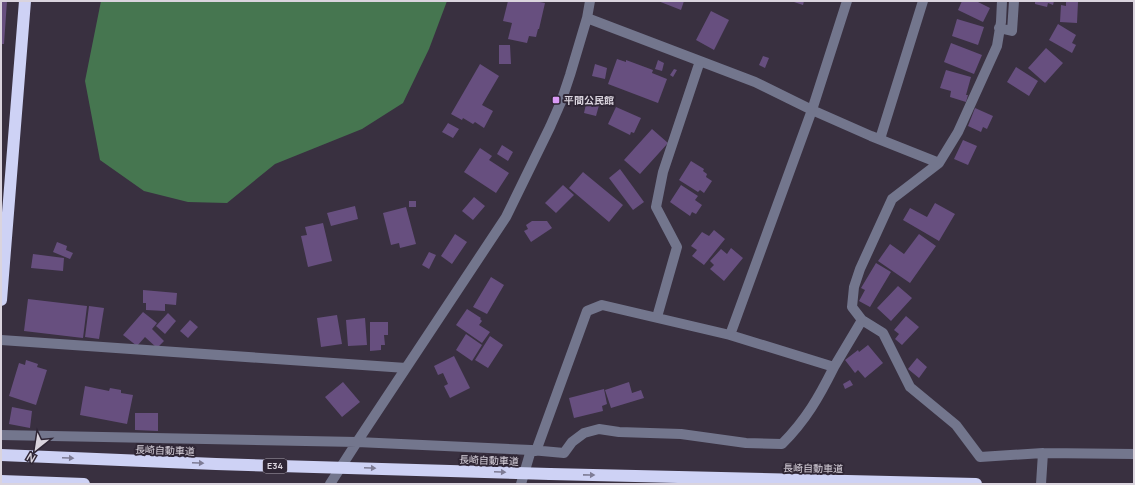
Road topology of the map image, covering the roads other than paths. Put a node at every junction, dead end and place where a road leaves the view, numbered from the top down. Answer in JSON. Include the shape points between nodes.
{"nodes":[{"id":1,"x":25,"y":1,"type":"edge"},
{"id":2,"x":590,"y":1,"type":"edge"},
{"id":3,"x":847,"y":1,"type":"edge"},
{"id":4,"x":923,"y":1,"type":"edge"},
{"id":5,"x":1002,"y":1,"type":"edge"},
{"id":6,"x":1014,"y":1,"type":"edge"},
{"id":7,"x":586,"y":18,"type":"junction"},
{"id":8,"x":999,"y":28,"type":"junction"},
{"id":9,"x":700,"y":61,"type":"junction"},
{"id":10,"x":812,"y":110,"type":"junction"},
{"id":11,"x":880,"y":139,"type":"junction"},
{"id":12,"x":939,"y":163,"type":"junction"},
{"id":13,"x":1,"y":300,"type":"edge"},
{"id":14,"x":657,"y":317,"type":"junction"},
{"id":15,"x":862,"y":320,"type":"junction"},
{"id":16,"x":730,"y":335,"type":"junction"},
{"id":17,"x":1,"y":340,"type":"edge"},
{"id":18,"x":834,"y":367,"type":"junction"},
{"id":19,"x":406,"y":368,"type":"junction"},
{"id":20,"x":1,"y":435,"type":"edge"},
{"id":21,"x":357,"y":442,"type":"junction"},
{"id":22,"x":533,"y":450,"type":"junction"},
{"id":23,"x":1043,"y":453,"type":"junction"},
{"id":24,"x":1134,"y":454,"type":"edge"},
{"id":25,"x":1,"y":455,"type":"edge"},
{"id":26,"x":1,"y":481,"type":"edge"},
{"id":27,"x":84,"y":484,"type":"edge"},
{"id":28,"x":330,"y":484,"type":"edge"},
{"id":29,"x":521,"y":484,"type":"edge"},
{"id":30,"x":976,"y":484,"type":"edge"},
{"id":31,"x":1041,"y":484,"type":"edge"}],
"edges":[{"from":1,"to":13,"type":"highway"},
{"from":2,"to":7,"type":"street"},
{"from":3,"to":10,"type":"street"},
{"from":4,"to":11,"type":"street"},
{"from":5,"to":8,"type":"street"},
{"from":6,"to":8,"type":"street","via":[[1012,30]]},
{"from":7,"to":9,"type":"street"},
{"from":7,"to":19,"type":"street","via":[[561,102],[506,217]]},
{"from":8,"to":12,"type":"street","via":[[997,46],[958,132]]},
{"from":9,"to":10,"type":"street","via":[[755,82]]},
{"from":9,"to":14,"type":"street","via":[[663,172],[656,207],[676,247]]},
{"from":10,"to":11,"type":"street"},
{"from":10,"to":16,"type":"street"},
{"from":11,"to":12,"type":"street"},
{"from":12,"to":15,"type":"street","via":[[892,200],[854,287],[852,307]]},
{"from":14,"to":16,"type":"street"},
{"from":14,"to":22,"type":"street","via":[[602,304],[587,311]]},
{"from":15,"to":18,"type":"street"},
{"from":15,"to":23,"type":"street","via":[[883,333],[910,387],[956,425],[980,457]]},
{"from":16,"to":18,"type":"street"},
{"from":17,"to":19,"type":"street"},
{"from":18,"to":22,"type":"street","via":[[818,400],[782,444],[599,429],[584,432],[564,453]]},
{"from":19,"to":21,"type":"street"},
{"from":20,"to":21,"type":"street"},
{"from":21,"to":22,"type":"street"},
{"from":21,"to":28,"type":"street"},
{"from":22,"to":29,"type":"street"},
{"from":23,"to":24,"type":"street"},
{"from":23,"to":31,"type":"street"},
{"from":25,"to":30,"type":"highway","name":"長崎自動車道","number":"E34","one_way":true,"bridge":true,"via":[[550,474]]},
{"from":26,"to":27,"type":"highway"}]}
